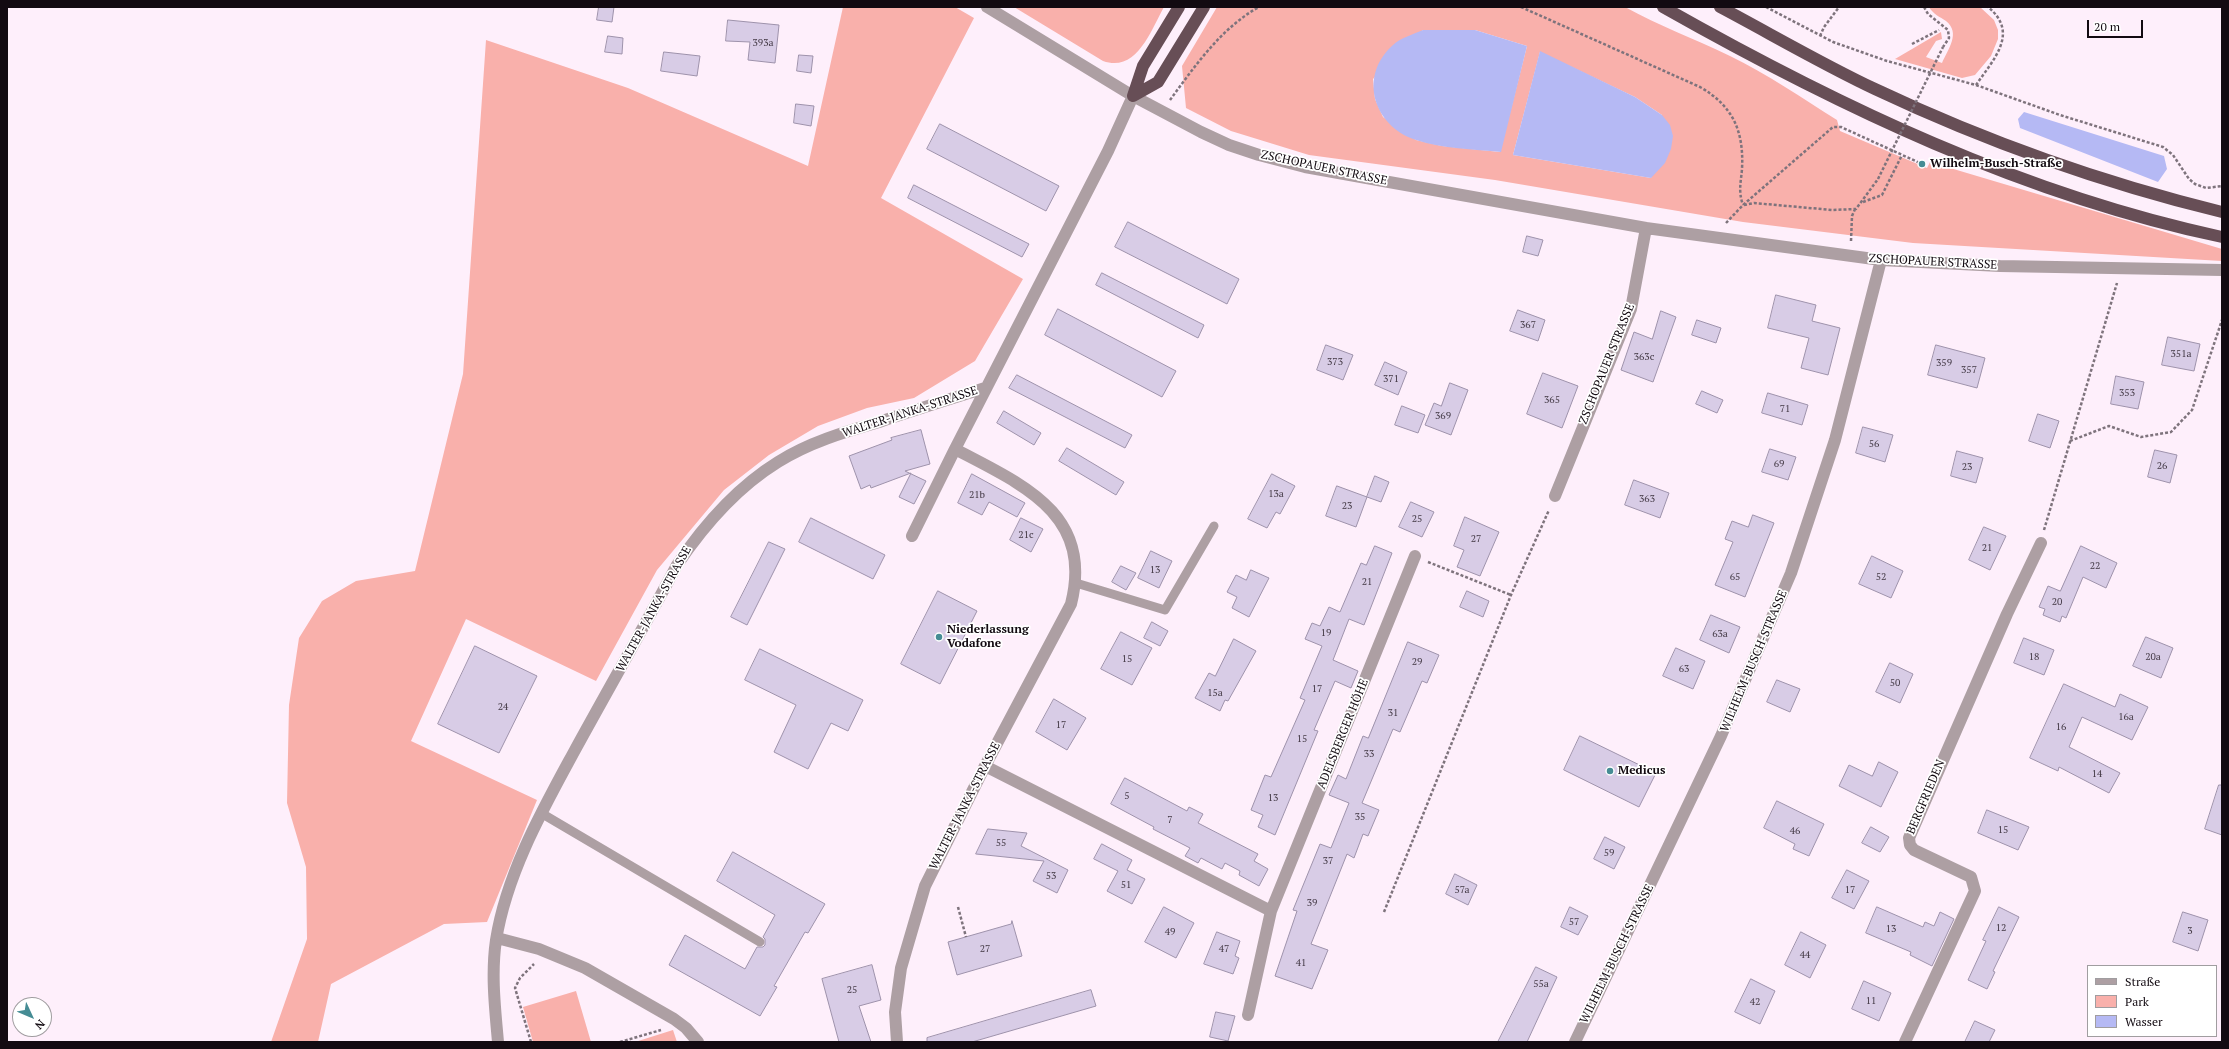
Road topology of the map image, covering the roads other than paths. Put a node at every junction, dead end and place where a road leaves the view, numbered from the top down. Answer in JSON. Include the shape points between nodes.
{"nodes":[{"id":1,"x":987,"y":7,"type":"edge"},
{"id":2,"x":1179,"y":7,"type":"edge"},
{"id":3,"x":1204,"y":7,"type":"edge"},
{"id":4,"x":1663,"y":7,"type":"edge"},
{"id":5,"x":1720,"y":7,"type":"edge"},
{"id":6,"x":1133,"y":96,"type":"junction"},
{"id":7,"x":2222,"y":212,"type":"edge"},
{"id":8,"x":1646,"y":228,"type":"junction"},
{"id":9,"x":2222,"y":237,"type":"edge"},
{"id":10,"x":1881,"y":260,"type":"junction"},
{"id":11,"x":2222,"y":270,"type":"edge"},
{"id":12,"x":986,"y":388,"type":"junction"},
{"id":13,"x":955,"y":448,"type":"junction"},
{"id":14,"x":1555,"y":496,"type":"road end"},
{"id":15,"x":1214,"y":526,"type":"dead end"},
{"id":16,"x":912,"y":536,"type":"dead end"},
{"id":17,"x":2041,"y":543,"type":"road end"},
{"id":18,"x":1415,"y":556,"type":"road end"},
{"id":19,"x":1076,"y":583,"type":"junction"},
{"id":20,"x":985,"y":766,"type":"junction"},
{"id":21,"x":540,"y":813,"type":"junction"},
{"id":22,"x":1271,"y":911,"type":"junction"},
{"id":23,"x":497,"y":938,"type":"junction"},
{"id":24,"x":760,"y":942,"type":"dead end"},
{"id":25,"x":1248,"y":1015,"type":"dead end"},
{"id":26,"x":498,"y":1042,"type":"edge"},
{"id":27,"x":698,"y":1042,"type":"edge"},
{"id":28,"x":897,"y":1042,"type":"edge"},
{"id":29,"x":1575,"y":1042,"type":"edge"},
{"id":30,"x":1905,"y":1042,"type":"edge"}],
"edges":[{"from":1,"to":6,"type":"street","name":"ZSCHOPAUER STRASSE"},
{"from":2,"to":6,"type":"highway","via":[[1143,66]]},
{"from":3,"to":6,"type":"highway","via":[[1158,82]]},
{"from":4,"to":9,"type":"highway","via":[[1855,108],[1933,143],[2040,184],[2133,214]]},
{"from":5,"to":7,"type":"highway","via":[[1818,60],[1934,115],[2088,173]]},
{"from":6,"to":8,"type":"street","name":"ZSCHOPAUER STRASSE","via":[[1229,145],[1290,163]]},
{"from":6,"to":12,"type":"street","name":"WALTER-JANKA-STRASSE","via":[[1108,151]]},
{"from":8,"to":10,"type":"street","name":"ZSCHOPAUER STRASSE"},
{"from":8,"to":14,"type":"street","name":"ZSCHOPAUER STRASSE","via":[[1631,309]]},
{"from":10,"to":11,"type":"street","name":"ZSCHOPAUER STRASSE","via":[[2000,266]]},
{"from":10,"to":29,"type":"street","name":"WILHELM-BUSCH-STRASSE","via":[[1835,440],[1791,573],[1721,736]]},
{"from":12,"to":13,"type":"street","name":"WALTER-JANKA-STRASSE"},
{"from":12,"to":21,"type":"street","name":"WALTER-JANKA-STRASSE","via":[[846,432],[802,449],[778,462],[726,503],[691,543],[677,565]]},
{"from":13,"to":16,"type":"street","name":"WALTER-JANKA-STRASSE"},
{"from":13,"to":19,"type":"street","name":"WALTER-JANKA-STRASSE","via":[[1035,493],[1048,506],[1059,520],[1071,544]]},
{"from":15,"to":19,"type":"lane","via":[[1165,610]]},
{"from":17,"to":30,"type":"street","name":"BERGFRIEDEN","via":[[1994,642],[1909,838],[1914,850],[1971,877],[1975,891]]},
{"from":18,"to":22,"type":"street","name":"ADELSBERGER HÖHE"},
{"from":19,"to":20,"type":"street","name":"WALTER-JANKA-STRASSE","via":[[1071,604]]},
{"from":20,"to":22,"type":"street"},
{"from":20,"to":28,"type":"street","name":"WALTER-JANKA-STRASSE","via":[[925,886],[901,968],[895,1012]]},
{"from":21,"to":23,"type":"street","name":"WALTER-JANKA-STRASSE","via":[[509,889]]},
{"from":21,"to":24,"type":"lane"},
{"from":22,"to":25,"type":"street","name":"ADELSBERGER HÖHE"},
{"from":23,"to":26,"type":"street","name":"WALTER-JANKA-STRASSE","via":[[493,982]]},
{"from":23,"to":27,"type":"street","via":[[539,949],[586,968],[686,1028]]}]}
